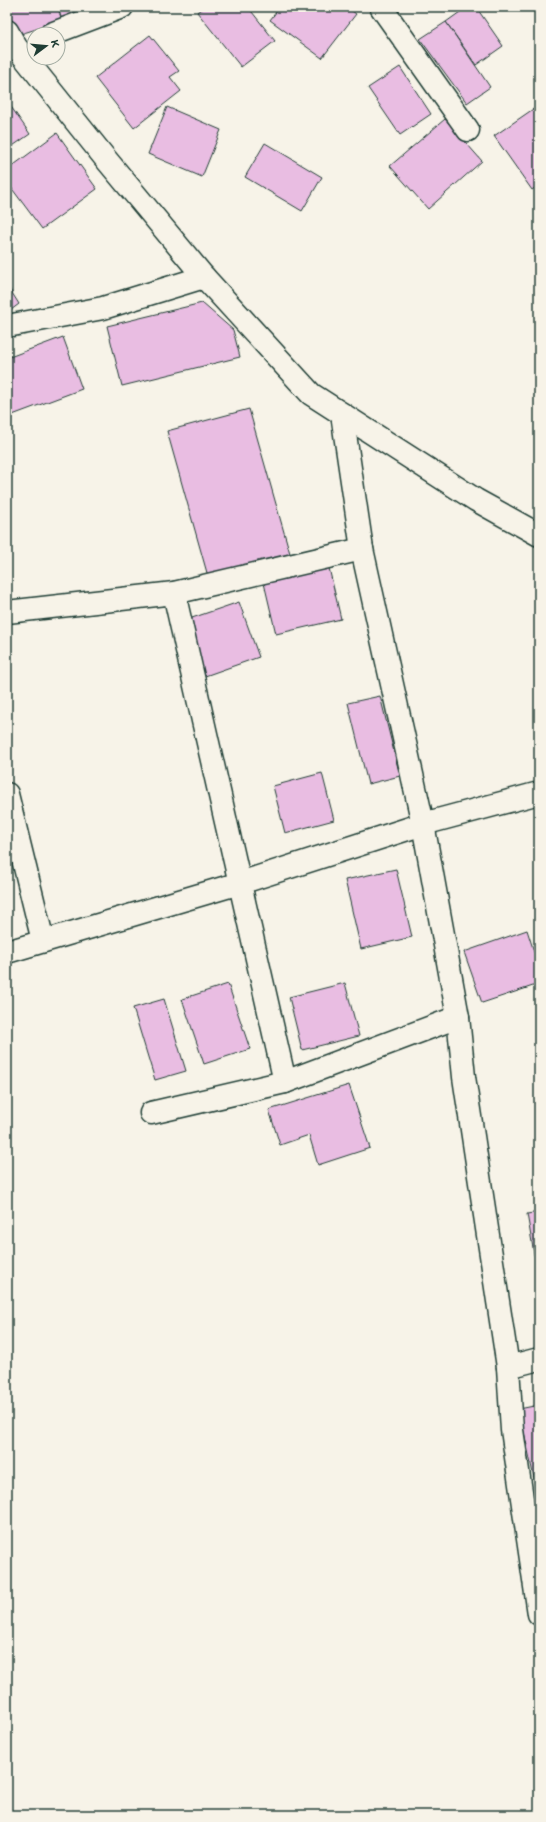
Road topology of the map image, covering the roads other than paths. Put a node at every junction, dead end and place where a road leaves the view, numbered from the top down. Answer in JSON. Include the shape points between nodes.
{"nodes":[{"id":1,"x":122,"y":7,"type":"edge"},
{"id":2,"x":381,"y":7,"type":"edge"},
{"id":3,"x":66,"y":28,"type":"edge"},
{"id":4,"x":16,"y":42,"type":"edge"},
{"id":5,"x":468,"y":130,"type":"dead end"},
{"id":6,"x":204,"y":277,"type":"junction"},
{"id":7,"x":7,"y":326,"type":"edge"},
{"id":8,"x":342,"y":414,"type":"junction"},
{"id":9,"x":539,"y":535,"type":"edge"},
{"id":10,"x":362,"y":549,"type":"junction"},
{"id":11,"x":174,"y":593,"type":"junction"},
{"id":12,"x":7,"y":612,"type":"edge"},
{"id":13,"x":539,"y":793,"type":"edge"},
{"id":14,"x":7,"y":794,"type":"edge"},
{"id":15,"x":423,"y":824,"type":"junction"},
{"id":16,"x":240,"y":883,"type":"junction"},
{"id":17,"x":43,"y":941,"type":"junction"},
{"id":18,"x":7,"y":952,"type":"edge"},
{"id":19,"x":458,"y":1017,"type":"junction"},
{"id":20,"x":285,"y":1082,"type":"junction"},
{"id":21,"x":151,"y":1113,"type":"dead end"},
{"id":22,"x":539,"y":1360,"type":"edge"},
{"id":23,"x":508,"y":1367,"type":"junction"},
{"id":24,"x":539,"y":1614,"type":"edge"}],
"edges":[{"from":1,"to":3,"type":"street"},
{"from":2,"to":5,"type":"street"},
{"from":4,"to":6,"type":"street","via":[[105,158]]},
{"from":6,"to":7,"type":"street","via":[[103,308]]},
{"from":6,"to":8,"type":"street","via":[[311,394]]},
{"from":8,"to":9,"type":"street","via":[[476,500]]},
{"from":8,"to":10,"type":"street"},
{"from":10,"to":11,"type":"street"},
{"from":10,"to":15,"type":"street"},
{"from":11,"to":12,"type":"street"},
{"from":11,"to":16,"type":"street"},
{"from":13,"to":15,"type":"street"},
{"from":14,"to":17,"type":"street"},
{"from":15,"to":16,"type":"street"},
{"from":15,"to":19,"type":"street"},
{"from":16,"to":17,"type":"street"},
{"from":16,"to":20,"type":"street"},
{"from":17,"to":18,"type":"street"},
{"from":19,"to":20,"type":"street"},
{"from":19,"to":23,"type":"street","via":[[464,1077]]},
{"from":20,"to":21,"type":"street"},
{"from":22,"to":23,"type":"street"},
{"from":23,"to":24,"type":"street","via":[[512,1430]]}]}
